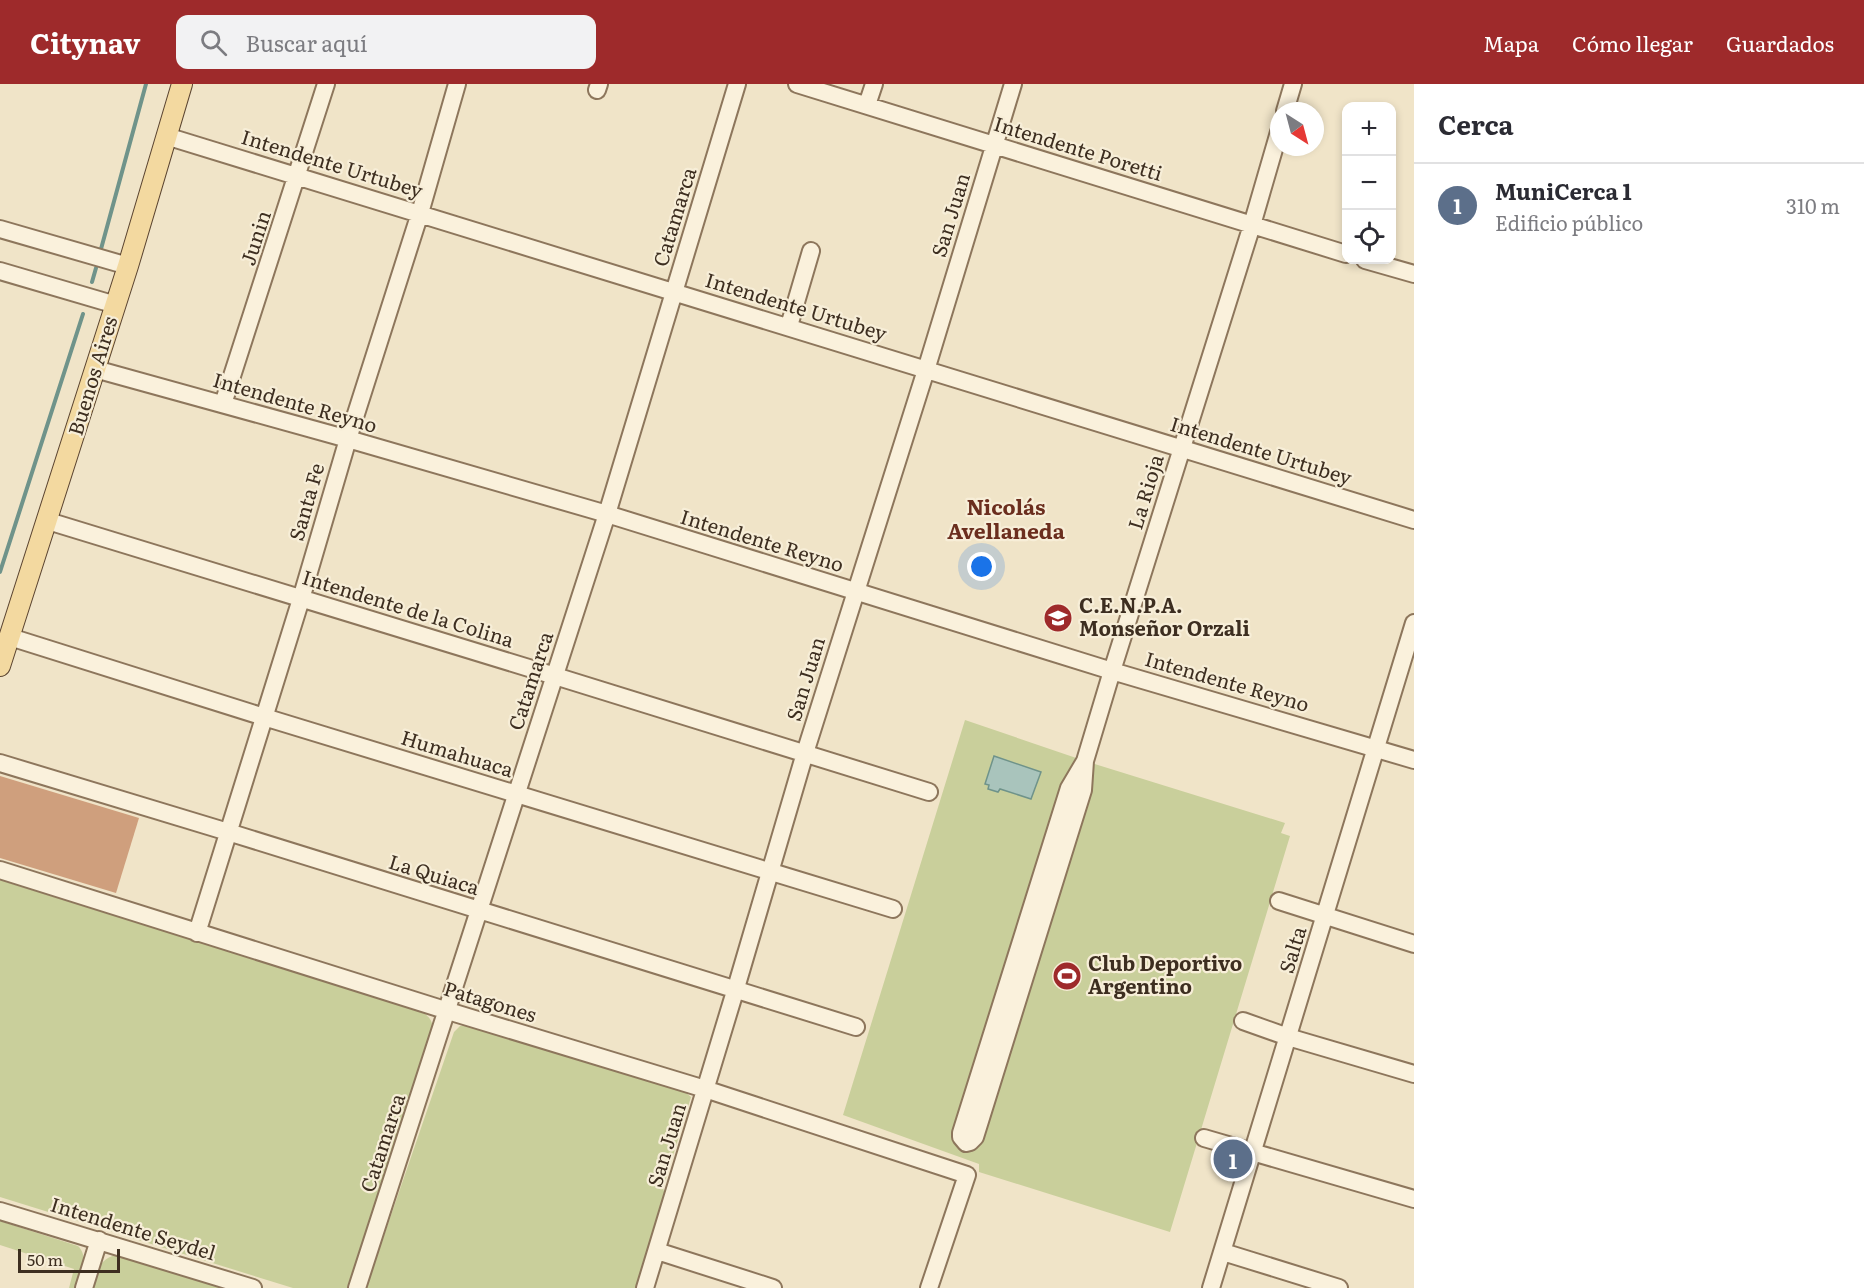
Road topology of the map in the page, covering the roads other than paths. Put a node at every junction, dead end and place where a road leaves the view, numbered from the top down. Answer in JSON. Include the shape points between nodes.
{"nodes":[{"id":1,"x":182,"y":84,"type":"edge"},
{"id":2,"x":326,"y":84,"type":"edge"},
{"id":3,"x":457,"y":84,"type":"edge"},
{"id":4,"x":736,"y":84,"type":"edge"},
{"id":5,"x":797,"y":84,"type":"edge"},
{"id":6,"x":874,"y":84,"type":"edge"},
{"id":7,"x":1013,"y":84,"type":"edge"},
{"id":8,"x":1293,"y":84,"type":"edge"},
{"id":9,"x":1288,"y":102,"type":"edge"},
{"id":10,"x":867,"y":105,"type":"junction"},
{"id":11,"x":166,"y":136,"type":"junction"},
{"id":12,"x":994,"y":145,"type":"junction"},
{"id":13,"x":1272,"y":156,"type":"edge"},
{"id":14,"x":298,"y":176,"type":"junction"},
{"id":15,"x":420,"y":213,"type":"junction"},
{"id":16,"x":1252,"y":225,"type":"junction"},
{"id":17,"x":0,"y":228,"type":"edge"},
{"id":18,"x":811,"y":251,"type":"dead end"},
{"id":19,"x":1342,"y":252,"type":"edge"},
{"id":20,"x":1379,"y":264,"type":"edge"},
{"id":21,"x":128,"y":266,"type":"junction"},
{"id":22,"x":0,"y":271,"type":"edge"},
{"id":23,"x":1414,"y":274,"type":"edge"},
{"id":24,"x":674,"y":292,"type":"junction"},
{"id":25,"x":116,"y":305,"type":"junction"},
{"id":26,"x":789,"y":326,"type":"junction"},
{"id":27,"x":95,"y":369,"type":"junction"},
{"id":28,"x":926,"y":370,"type":"junction"},
{"id":29,"x":223,"y":404,"type":"junction"},
{"id":30,"x":348,"y":439,"type":"junction"},
{"id":31,"x":1182,"y":448,"type":"junction"},
{"id":32,"x":607,"y":514,"type":"junction"},
{"id":33,"x":1414,"y":520,"type":"edge"},
{"id":34,"x":48,"y":521,"type":"junction"},
{"id":35,"x":855,"y":592,"type":"junction"},
{"id":36,"x":301,"y":599,"type":"junction"},
{"id":37,"x":1414,"y":623,"type":"edge"},
{"id":38,"x":10,"y":637,"type":"junction"},
{"id":39,"x":1,"y":661,"type":"edge"},
{"id":40,"x":1112,"y":670,"type":"junction"},
{"id":41,"x":555,"y":676,"type":"junction"},
{"id":42,"x":264,"y":717,"type":"junction"},
{"id":43,"x":1376,"y":748,"type":"junction"},
{"id":44,"x":805,"y":753,"type":"junction"},
{"id":45,"x":1414,"y":760,"type":"edge"},
{"id":46,"x":0,"y":763,"type":"edge"},
{"id":47,"x":929,"y":792,"type":"dead end"},
{"id":48,"x":517,"y":794,"type":"junction"},
{"id":49,"x":228,"y":832,"type":"junction"},
{"id":50,"x":0,"y":870,"type":"edge"},
{"id":51,"x":770,"y":872,"type":"junction"},
{"id":52,"x":1279,"y":901,"type":"dead end"},
{"id":53,"x":893,"y":909,"type":"dead end"},
{"id":54,"x":480,"y":911,"type":"junction"},
{"id":55,"x":1325,"y":916,"type":"junction"},
{"id":56,"x":1034,"y":924,"type":"junction"},
{"id":57,"x":197,"y":933,"type":"junction"},
{"id":58,"x":1414,"y":944,"type":"edge"},
{"id":59,"x":736,"y":988,"type":"junction"},
{"id":60,"x":448,"y":1011,"type":"junction"},
{"id":61,"x":1243,"y":1021,"type":"dead end"},
{"id":62,"x":856,"y":1027,"type":"dead end"},
{"id":63,"x":1288,"y":1037,"type":"junction"},
{"id":64,"x":1414,"y":1074,"type":"edge"},
{"id":65,"x":705,"y":1089,"type":"junction"},
{"id":66,"x":1204,"y":1138,"type":"dead end"},
{"id":67,"x":1253,"y":1152,"type":"junction"},
{"id":68,"x":1414,"y":1199,"type":"edge"},
{"id":69,"x":0,"y":1211,"type":"edge"},
{"id":70,"x":99,"y":1240,"type":"junction"},
{"id":71,"x":657,"y":1251,"type":"junction"},
{"id":72,"x":1223,"y":1252,"type":"junction"},
{"id":73,"x":84,"y":1288,"type":"edge"},
{"id":74,"x":253,"y":1288,"type":"edge"},
{"id":75,"x":357,"y":1288,"type":"edge"},
{"id":76,"x":645,"y":1288,"type":"edge"},
{"id":77,"x":773,"y":1288,"type":"edge"},
{"id":78,"x":929,"y":1288,"type":"edge"},
{"id":79,"x":1211,"y":1288,"type":"edge"},
{"id":80,"x":1339,"y":1288,"type":"edge"}],
"edges":[{"from":1,"to":11,"type":"main road","name":"Buenos Aires"},
{"from":2,"to":14,"type":"street","name":"Junin"},
{"from":3,"to":15,"type":"street","name":"Santa Fe"},
{"from":4,"to":24,"type":"street","name":"Catamarca"},
{"from":5,"to":10,"type":"street","name":"Intendente Poretti"},
{"from":6,"to":10,"type":"street"},
{"from":7,"to":12,"type":"street","name":"San Juan"},
{"from":8,"to":9,"type":"street"},
{"from":10,"to":12,"type":"street","name":"Intendente Poretti"},
{"from":11,"to":14,"type":"street","name":"Intendente Urtubey"},
{"from":11,"to":21,"type":"main road","name":"Buenos Aires"},
{"from":12,"to":16,"type":"street","name":"Intendente Poretti"},
{"from":12,"to":28,"type":"street","name":"San Juan"},
{"from":13,"to":16,"type":"street","name":"La Rioja"},
{"from":14,"to":15,"type":"street","name":"Intendente Urtubey"},
{"from":14,"to":29,"type":"street","name":"Junin"},
{"from":15,"to":24,"type":"street","name":"Intendente Urtubey"},
{"from":15,"to":30,"type":"street","name":"Santa Fe"},
{"from":16,"to":19,"type":"street","name":"Intendente Poretti"},
{"from":16,"to":31,"type":"street","name":"La Rioja"},
{"from":17,"to":21,"type":"street"},
{"from":18,"to":26,"type":"street"},
{"from":20,"to":23,"type":"street"},
{"from":21,"to":25,"type":"main road","name":"Buenos Aires"},
{"from":22,"to":25,"type":"street"},
{"from":24,"to":26,"type":"street","name":"Intendente Urtubey"},
{"from":24,"to":32,"type":"street","name":"Catamarca"},
{"from":25,"to":27,"type":"main road","name":"Buenos Aires"},
{"from":26,"to":28,"type":"street","name":"Intendente Urtubey"},
{"from":27,"to":29,"type":"street","name":"Intendente Reyno"},
{"from":27,"to":34,"type":"main road","name":"Buenos Aires"},
{"from":28,"to":31,"type":"street","name":"Intendente Urtubey"},
{"from":28,"to":35,"type":"street","name":"San Juan"},
{"from":29,"to":30,"type":"street","name":"Intendente Reyno"},
{"from":30,"to":32,"type":"street","name":"Intendente Reyno"},
{"from":30,"to":36,"type":"street","name":"Santa Fe"},
{"from":31,"to":33,"type":"street","name":"Intendente Urtubey"},
{"from":31,"to":40,"type":"street","name":"La Rioja"},
{"from":32,"to":35,"type":"street","name":"Intendente Reyno"},
{"from":32,"to":41,"type":"street","name":"Catamarca"},
{"from":34,"to":36,"type":"street","name":"Intendente de la Colina"},
{"from":34,"to":38,"type":"main road","name":"Buenos Aires"},
{"from":35,"to":40,"type":"street","name":"Intendente Reyno"},
{"from":35,"to":44,"type":"street","name":"San Juan"},
{"from":36,"to":41,"type":"street","name":"Intendente de la Colina"},
{"from":36,"to":42,"type":"street","name":"Santa Fe"},
{"from":37,"to":43,"type":"street","name":"Salta"},
{"from":38,"to":39,"type":"main road","name":"Buenos Aires"},
{"from":38,"to":42,"type":"street","name":"Humahuaca"},
{"from":40,"to":43,"type":"street","name":"Intendente Reyno"},
{"from":40,"to":56,"type":"street","name":"La Rioja","via":[[1085,761],[1069,788]]},
{"from":41,"to":44,"type":"street","name":"Intendente de la Colina"},
{"from":41,"to":48,"type":"street","name":"Catamarca"},
{"from":42,"to":48,"type":"street","name":"Humahuaca"},
{"from":42,"to":49,"type":"street","name":"Santa Fe"},
{"from":43,"to":45,"type":"street","name":"Intendente Reyno"},
{"from":43,"to":55,"type":"street","name":"Salta"},
{"from":44,"to":47,"type":"street","name":"Intendente de la Colina"},
{"from":44,"to":51,"type":"street","name":"San Juan"},
{"from":46,"to":49,"type":"street","name":"La Quiaca"},
{"from":48,"to":51,"type":"street","name":"Humahuaca"},
{"from":48,"to":54,"type":"street","name":"Catamarca"},
{"from":49,"to":54,"type":"street","name":"La Quiaca"},
{"from":49,"to":57,"type":"street","name":"Santa Fe"},
{"from":50,"to":57,"type":"street","name":"Patagones"},
{"from":51,"to":53,"type":"street","name":"Humahuaca"},
{"from":51,"to":59,"type":"street","name":"San Juan"},
{"from":52,"to":55,"type":"street"},
{"from":54,"to":59,"type":"street","name":"La Quiaca"},
{"from":54,"to":60,"type":"street","name":"Catamarca"},
{"from":55,"to":58,"type":"street"},
{"from":55,"to":63,"type":"street","name":"Salta"},
{"from":56,"to":56,"type":"street","via":[[961,1133],[966,1143],[975,1137]]},
{"from":57,"to":60,"type":"street","name":"Patagones"},
{"from":59,"to":62,"type":"street","name":"La Quiaca"},
{"from":59,"to":65,"type":"street","name":"San Juan"},
{"from":60,"to":65,"type":"street","name":"Patagones"},
{"from":60,"to":75,"type":"street","name":"Catamarca"},
{"from":61,"to":63,"type":"street"},
{"from":63,"to":64,"type":"street"},
{"from":63,"to":67,"type":"street","name":"Salta"},
{"from":65,"to":71,"type":"street","name":"San Juan"},
{"from":65,"to":78,"type":"street","name":"Patagones","via":[[967,1175]]},
{"from":66,"to":67,"type":"street"},
{"from":67,"to":68,"type":"street"},
{"from":67,"to":72,"type":"street","name":"Salta"},
{"from":69,"to":70,"type":"street","name":"Intendente Seydel"},
{"from":70,"to":73,"type":"street"},
{"from":70,"to":74,"type":"street","name":"Intendente Seydel"},
{"from":71,"to":76,"type":"street","name":"San Juan"},
{"from":71,"to":77,"type":"street"},
{"from":72,"to":79,"type":"street","name":"Salta"},
{"from":72,"to":80,"type":"street"}]}
